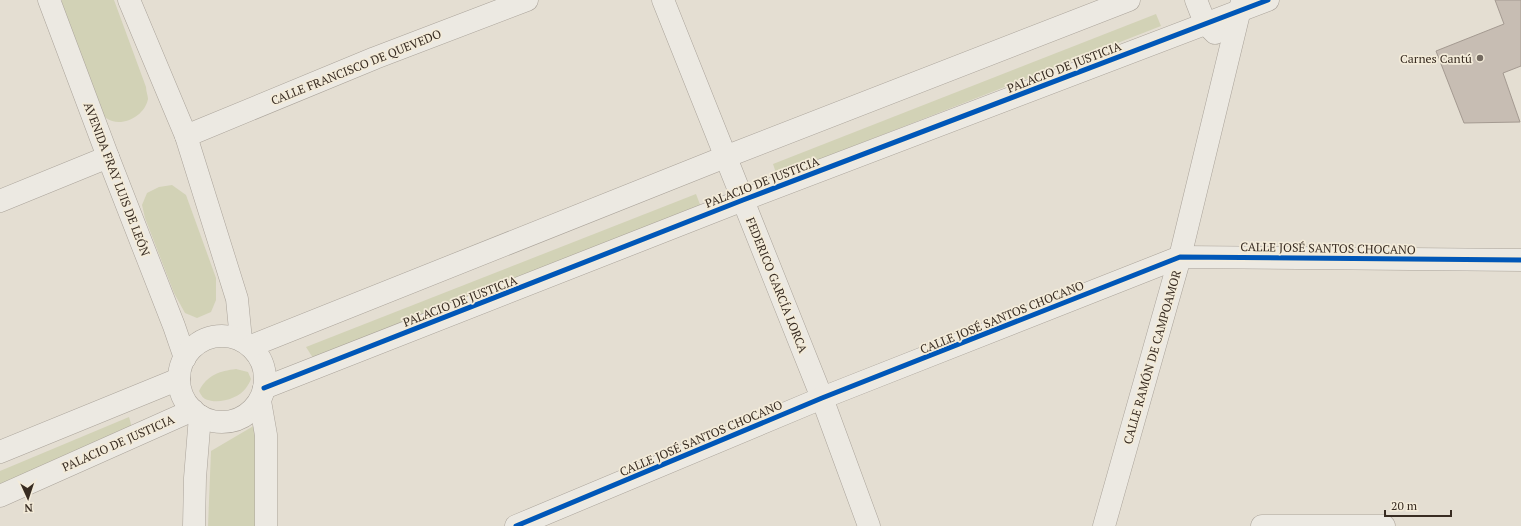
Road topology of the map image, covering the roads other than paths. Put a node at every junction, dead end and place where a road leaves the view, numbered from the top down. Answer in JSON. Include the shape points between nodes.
{"nodes":[{"id":1,"x":49,"y":0,"type":"edge"},
{"id":2,"x":129,"y":0,"type":"edge"},
{"id":3,"x":527,"y":0,"type":"edge"},
{"id":4,"x":662,"y":0,"type":"edge"},
{"id":5,"x":1129,"y":0,"type":"edge"},
{"id":6,"x":1196,"y":0,"type":"edge"},
{"id":7,"x":1268,"y":0,"type":"edge"},
{"id":8,"x":1241,"y":6,"type":"edge"},
{"id":9,"x":1205,"y":24,"type":"junction"},
{"id":10,"x":1231,"y":47,"type":"junction"},
{"id":11,"x":186,"y":136,"type":"junction"},
{"id":12,"x":108,"y":157,"type":"junction"},
{"id":13,"x":725,"y":157,"type":"junction"},
{"id":14,"x":743,"y":200,"type":"junction"},
{"id":15,"x":0,"y":201,"type":"edge"},
{"id":16,"x":1180,"y":257,"type":"junction"},
{"id":17,"x":1521,"y":260,"type":"edge"},
{"id":18,"x":237,"y":299,"type":"junction"},
{"id":19,"x":174,"y":326,"type":"junction"},
{"id":20,"x":246,"y":343,"type":"junction"},
{"id":21,"x":185,"y":358,"type":"junction"},
{"id":22,"x":179,"y":379,"type":"junction"},
{"id":23,"x":262,"y":395,"type":"junction"},
{"id":24,"x":822,"y":398,"type":"junction"},
{"id":25,"x":196,"y":413,"type":"junction"},
{"id":26,"x":0,"y":452,"type":"edge"},
{"id":27,"x":0,"y":496,"type":"edge"},
{"id":28,"x":194,"y":526,"type":"edge"},
{"id":29,"x":266,"y":526,"type":"edge"},
{"id":30,"x":516,"y":526,"type":"edge"},
{"id":31,"x":870,"y":526,"type":"edge"},
{"id":32,"x":1104,"y":526,"type":"edge"},
{"id":33,"x":1262,"y":526,"type":"edge"},
{"id":34,"x":1384,"y":526,"type":"edge"}],
"edges":[{"from":1,"to":12,"type":"street","name":"AVENIDA FRAY LUIS DE LEÓN"},
{"from":2,"to":11,"type":"street"},
{"from":3,"to":11,"type":"street","name":"CALLE FRANCISCO DE QUEVEDO","via":[[375,58]]},
{"from":4,"to":13,"type":"street","name":"FEDERICO GARCÍA LORCA"},
{"from":5,"to":13,"type":"street"},
{"from":6,"to":9,"type":"street"},
{"from":7,"to":8,"type":"street","name":"PALACIO DE JUSTICIA"},
{"from":8,"to":9,"type":"street","name":"PALACIO DE JUSTICIA"},
{"from":8,"to":10,"type":"street","name":"CALLE RAMÓN DE CAMPOAMOR"},
{"from":9,"to":10,"type":"street"},
{"from":9,"to":14,"type":"street","name":"PALACIO DE JUSTICIA"},
{"from":10,"to":16,"type":"street","name":"CALLE RAMÓN DE CAMPOAMOR"},
{"from":11,"to":18,"type":"street"},
{"from":12,"to":15,"type":"street"},
{"from":12,"to":19,"type":"street","name":"AVENIDA FRAY LUIS DE LEÓN"},
{"from":13,"to":14,"type":"street","name":"FEDERICO GARCÍA LORCA"},
{"from":13,"to":20,"type":"street"},
{"from":14,"to":23,"type":"street","name":"PALACIO DE JUSTICIA"},
{"from":14,"to":24,"type":"street","name":"FEDERICO GARCÍA LORCA"},
{"from":16,"to":17,"type":"street","name":"CALLE JOSÉ SANTOS CHOCANO"},
{"from":16,"to":24,"type":"street","name":"CALLE JOSÉ SANTOS CHOCANO"},
{"from":16,"to":32,"type":"street","name":"CALLE RAMÓN DE CAMPOAMOR"},
{"from":18,"to":19,"type":"street","via":[[226,319],[219,325],[198,332]]},
{"from":18,"to":20,"type":"street"},
{"from":19,"to":21,"type":"street","name":"AVENIDA FRAY LUIS DE LEÓN"},
{"from":20,"to":21,"type":"street","via":[[228,336],[216,336],[203,340],[193,347]]},
{"from":20,"to":23,"type":"street","via":[[259,355],[264,366],[266,377]]},
{"from":21,"to":22,"type":"street"},
{"from":22,"to":25,"type":"street","via":[[185,401]]},
{"from":22,"to":26,"type":"street"},
{"from":23,"to":25,"type":"street","via":[[251,411],[226,422],[213,421]]},
{"from":23,"to":29,"type":"street","via":[[266,435]]},
{"from":24,"to":30,"type":"street","name":"CALLE JOSÉ SANTOS CHOCANO"},
{"from":24,"to":31,"type":"street","name":"FEDERICO GARCÍA LORCA"},
{"from":25,"to":27,"type":"street","name":"PALACIO DE JUSTICIA"},
{"from":25,"to":28,"type":"street"},
{"from":33,"to":34,"type":"street"}]}
